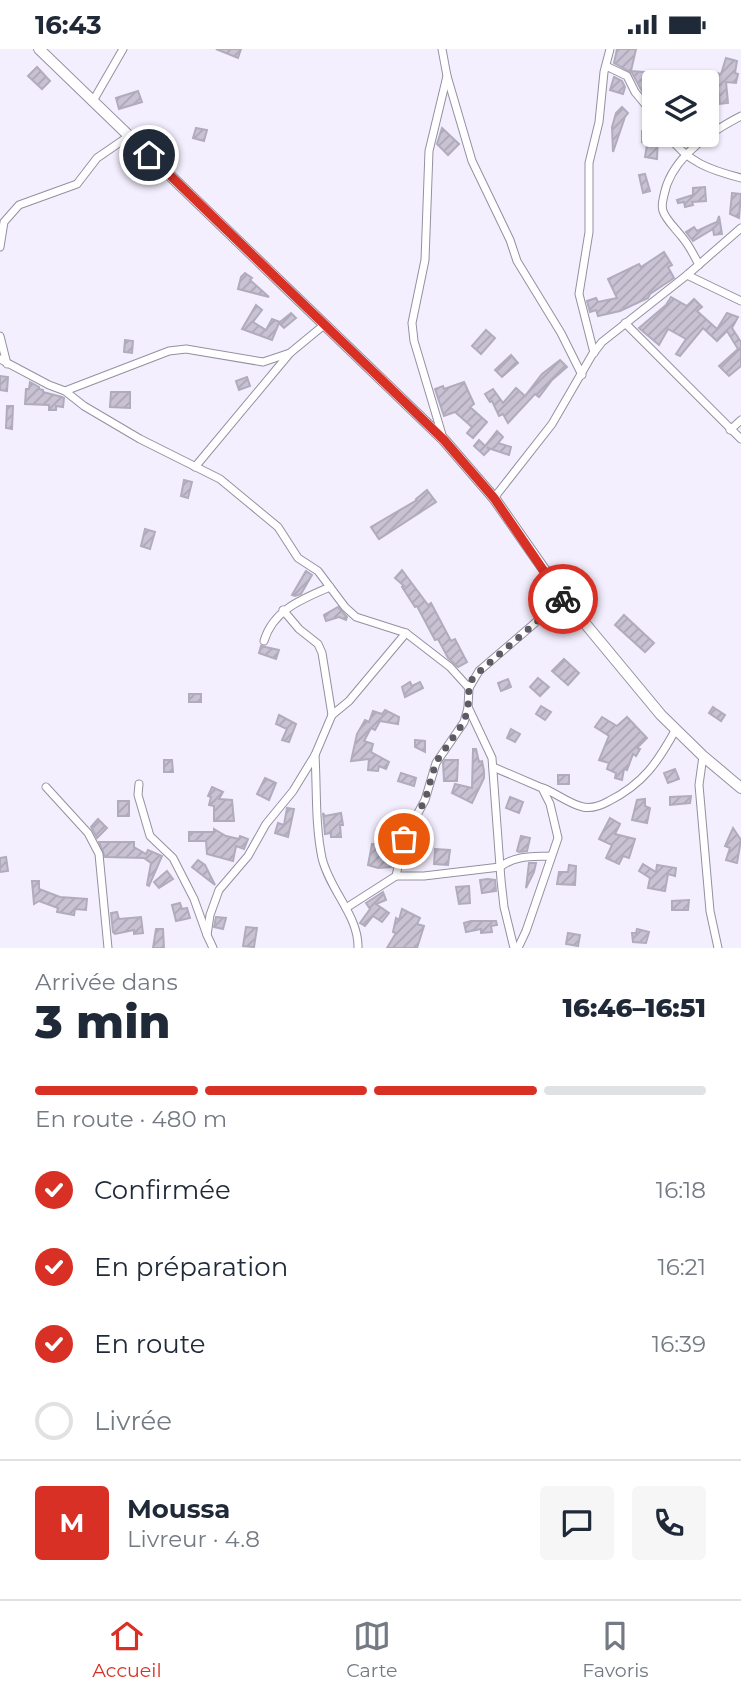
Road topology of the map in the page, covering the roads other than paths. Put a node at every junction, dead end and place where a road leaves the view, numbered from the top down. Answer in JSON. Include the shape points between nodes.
{"nodes":[{"id":1,"x":39,"y":49,"type":"edge"},
{"id":2,"x":123,"y":49,"type":"edge"},
{"id":3,"x":442,"y":49,"type":"edge"},
{"id":4,"x":610,"y":49,"type":"edge"},
{"id":5,"x":606,"y":66,"type":"junction"},
{"id":6,"x":447,"y":76,"type":"junction"},
{"id":7,"x":642,"y":100,"type":"edge"},
{"id":8,"x":93,"y":101,"type":"junction"},
{"id":9,"x":741,"y":116,"type":"edge"},
{"id":10,"x":130,"y":136,"type":"junction"},
{"id":11,"x":678,"y":147,"type":"edge"},
{"id":12,"x":686,"y":156,"type":"junction"},
{"id":13,"x":741,"y":178,"type":"edge"},
{"id":14,"x":741,"y":228,"type":"edge"},
{"id":15,"x":0,"y":247,"type":"edge"},
{"id":16,"x":699,"y":265,"type":"junction"},
{"id":17,"x":687,"y":275,"type":"junction"},
{"id":18,"x":741,"y":302,"type":"edge"},
{"id":19,"x":625,"y":323,"type":"junction"},
{"id":20,"x":324,"y":325,"type":"junction"},
{"id":21,"x":0,"y":336,"type":"edge"},
{"id":22,"x":594,"y":352,"type":"junction"},
{"id":23,"x":290,"y":353,"type":"junction"},
{"id":24,"x":4,"y":362,"type":"edge"},
{"id":25,"x":582,"y":375,"type":"junction"},
{"id":26,"x":65,"y":391,"type":"junction"},
{"id":27,"x":741,"y":420,"type":"edge"},
{"id":28,"x":730,"y":430,"type":"junction"},
{"id":29,"x":741,"y":439,"type":"edge"},
{"id":30,"x":444,"y":440,"type":"junction"},
{"id":31,"x":195,"y":467,"type":"junction"},
{"id":32,"x":494,"y":498,"type":"junction"},
{"id":33,"x":330,"y":587,"type":"junction"},
{"id":34,"x":564,"y":598,"type":"junction"},
{"id":35,"x":283,"y":610,"type":"junction"},
{"id":36,"x":406,"y":633,"type":"junction"},
{"id":37,"x":264,"y":641,"type":"dead end"},
{"id":38,"x":469,"y":688,"type":"junction"},
{"id":39,"x":468,"y":708,"type":"junction"},
{"id":40,"x":332,"y":715,"type":"junction"},
{"id":41,"x":676,"y":729,"type":"junction"},
{"id":42,"x":315,"y":755,"type":"junction"},
{"id":43,"x":703,"y":756,"type":"junction"},
{"id":44,"x":493,"y":767,"type":"junction"},
{"id":45,"x":139,"y":784,"type":"dead end"},
{"id":46,"x":46,"y":787,"type":"dead end"},
{"id":47,"x":542,"y":788,"type":"junction"},
{"id":48,"x":741,"y":789,"type":"edge"},
{"id":49,"x":551,"y":856,"type":"junction"},
{"id":50,"x":500,"y":867,"type":"junction"},
{"id":51,"x":396,"y":876,"type":"junction"},
{"id":52,"x":346,"y":908,"type":"junction"},
{"id":53,"x":207,"y":935,"type":"junction"},
{"id":54,"x":108,"y":948,"type":"edge"},
{"id":55,"x":214,"y":948,"type":"edge"},
{"id":56,"x":358,"y":948,"type":"edge"},
{"id":57,"x":516,"y":948,"type":"edge"},
{"id":58,"x":718,"y":948,"type":"edge"}],
"edges":[{"from":1,"to":8,"type":"main road"},
{"from":2,"to":8,"type":"street"},
{"from":3,"to":6,"type":"street"},
{"from":4,"to":5,"type":"street"},
{"from":5,"to":7,"type":"street","via":[[627,76]]},
{"from":5,"to":22,"type":"street","via":[[589,163],[589,232],[579,294]]},
{"from":6,"to":25,"type":"street","via":[[472,161],[517,261]]},
{"from":6,"to":30,"type":"street","via":[[429,152],[425,260],[412,323]]},
{"from":8,"to":10,"type":"main road"},
{"from":9,"to":12,"type":"street"},
{"from":10,"to":15,"type":"street","via":[[97,157],[77,184],[19,205],[4,222]]},
{"from":10,"to":20,"type":"main road"},
{"from":11,"to":12,"type":"street"},
{"from":12,"to":13,"type":"street","via":[[711,170]]},
{"from":12,"to":16,"type":"street","via":[[665,186],[662,206]]},
{"from":14,"to":16,"type":"street"},
{"from":16,"to":17,"type":"street"},
{"from":17,"to":18,"type":"street"},
{"from":17,"to":19,"type":"street"},
{"from":19,"to":22,"type":"street"},
{"from":19,"to":28,"type":"street"},
{"from":20,"to":23,"type":"street"},
{"from":20,"to":30,"type":"main road"},
{"from":21,"to":24,"type":"street"},
{"from":22,"to":25,"type":"street"},
{"from":23,"to":26,"type":"street","via":[[263,362],[194,349],[169,351]]},
{"from":23,"to":31,"type":"street"},
{"from":24,"to":26,"type":"street"},
{"from":25,"to":32,"type":"street","via":[[552,424]]},
{"from":26,"to":31,"type":"street","via":[[140,439]]},
{"from":27,"to":28,"type":"street"},
{"from":28,"to":29,"type":"street"},
{"from":30,"to":32,"type":"main road"},
{"from":31,"to":33,"type":"street","via":[[220,479],[278,527],[298,558],[318,571]]},
{"from":32,"to":34,"type":"main road"},
{"from":33,"to":35,"type":"street"},
{"from":33,"to":36,"type":"street","via":[[356,617]]},
{"from":34,"to":38,"type":"street","via":[[479,671]]},
{"from":34,"to":41,"type":"main road"},
{"from":35,"to":37,"type":"street"},
{"from":35,"to":40,"type":"street","via":[[318,644]]},
{"from":36,"to":38,"type":"street"},
{"from":36,"to":40,"type":"street"},
{"from":38,"to":39,"type":"street"},
{"from":39,"to":44,"type":"street"},
{"from":39,"to":51,"type":"street","via":[[464,722],[436,762],[425,800],[404,839]]},
{"from":40,"to":42,"type":"street"},
{"from":41,"to":43,"type":"main road"},
{"from":41,"to":47,"type":"street","via":[[648,773],[631,790],[603,804],[582,807]]},
{"from":42,"to":52,"type":"street","via":[[315,808],[323,859],[335,893]]},
{"from":42,"to":53,"type":"street","via":[[248,856],[219,890]]},
{"from":43,"to":48,"type":"main road"},
{"from":43,"to":58,"type":"street","via":[[699,785],[710,911]]},
{"from":44,"to":47,"type":"street"},
{"from":44,"to":50,"type":"street"},
{"from":45,"to":53,"type":"street","via":[[150,837],[173,858]]},
{"from":46,"to":54,"type":"street","via":[[88,834],[99,854]]},
{"from":47,"to":49,"type":"street","via":[[558,829]]},
{"from":49,"to":50,"type":"street","via":[[519,857]]},
{"from":49,"to":57,"type":"street"},
{"from":50,"to":51,"type":"street"},
{"from":50,"to":57,"type":"street","via":[[504,907]]},
{"from":51,"to":52,"type":"street"},
{"from":52,"to":56,"type":"street"},
{"from":53,"to":55,"type":"street"}]}
